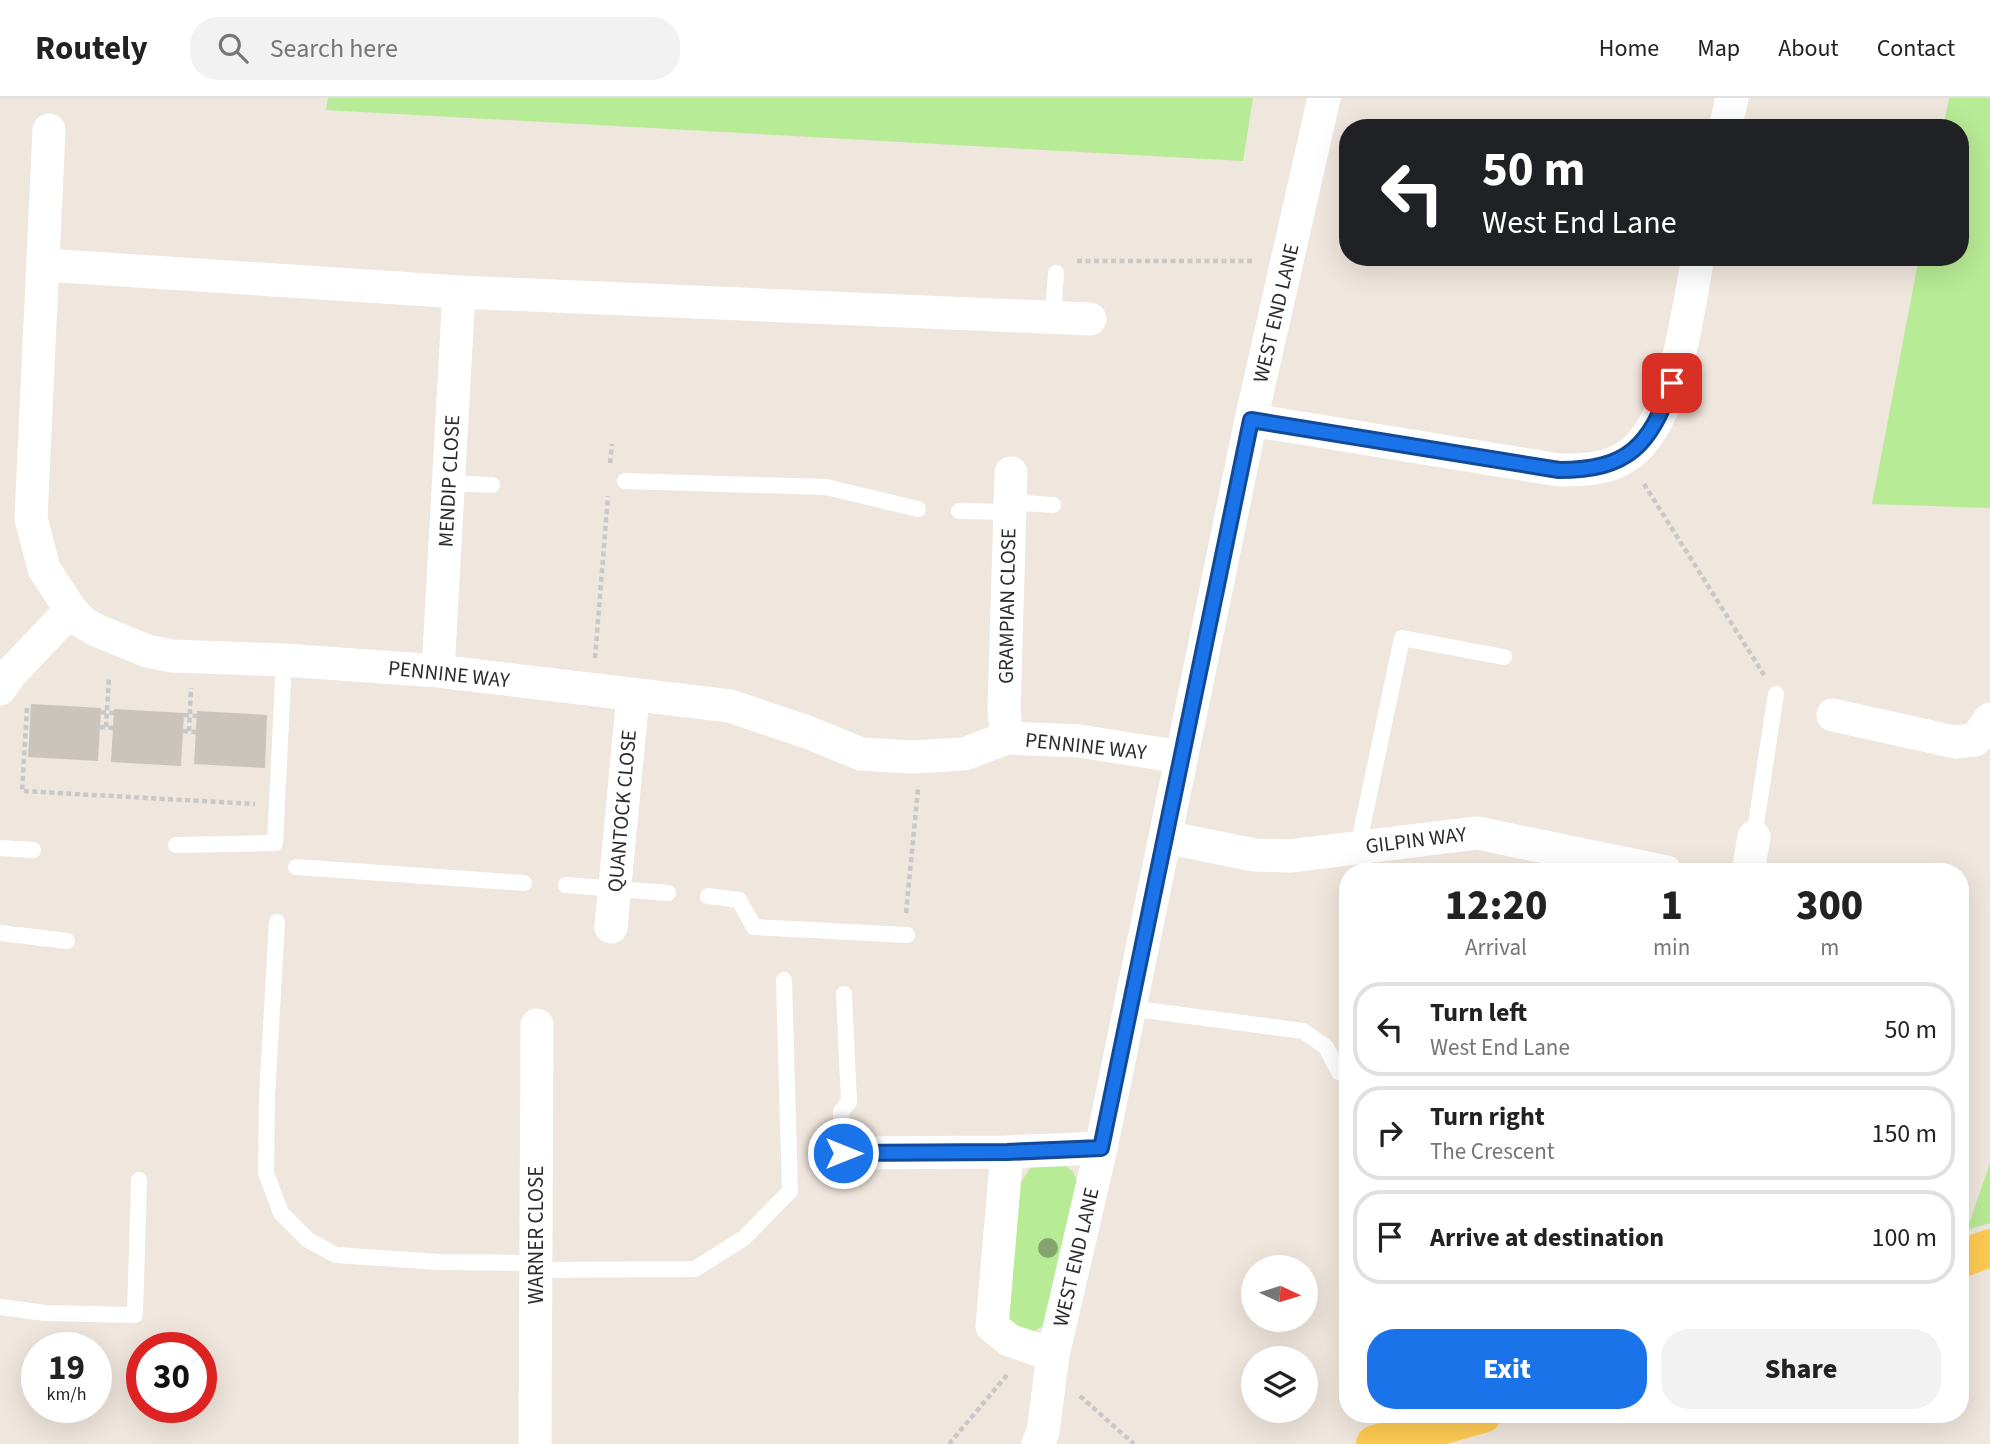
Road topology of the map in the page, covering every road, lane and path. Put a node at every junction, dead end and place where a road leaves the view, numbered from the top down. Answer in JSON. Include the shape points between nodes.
{"nodes":[{"id":1,"x":1324,"y":98,"type":"edge"},
{"id":2,"x":1731,"y":98,"type":"edge"},
{"id":3,"x":1727,"y":119,"type":"edge"},
{"id":4,"x":49,"y":130,"type":"dead end"},
{"id":5,"x":1069,"y":261,"type":"dead end"},
{"id":6,"x":1261,"y":261,"type":"dead end"},
{"id":7,"x":45,"y":265,"type":"junction"},
{"id":8,"x":1696,"y":266,"type":"edge"},
{"id":9,"x":1056,"y":273,"type":"dead end"},
{"id":10,"x":459,"y":292,"type":"junction"},
{"id":11,"x":1053,"y":317,"type":"junction"},
{"id":12,"x":1090,"y":319,"type":"dead end"},
{"id":13,"x":1251,"y":420,"type":"junction"},
{"id":14,"x":612,"y":444,"type":"dead end"},
{"id":15,"x":1627,"y":456,"type":"junction"},
{"id":16,"x":610,"y":471,"type":"dead end"},
{"id":17,"x":449,"y":483,"type":"junction"},
{"id":18,"x":617,"y":483,"type":"joint"},
{"id":19,"x":492,"y":485,"type":"dead end"},
{"id":20,"x":1010,"y":496,"type":"junction"},
{"id":21,"x":1053,"y":505,"type":"dead end"},
{"id":22,"x":918,"y":509,"type":"dead end"},
{"id":23,"x":959,"y":511,"type":"dead end"},
{"id":24,"x":71,"y":610,"type":"junction"},
{"id":25,"x":1504,"y":657,"type":"dead end"},
{"id":26,"x":284,"y":660,"type":"junction"},
{"id":27,"x":438,"y":671,"type":"junction"},
{"id":28,"x":109,"y":677,"type":"dead end"},
{"id":29,"x":192,"y":680,"type":"dead end"},
{"id":30,"x":592,"y":690,"type":"junction"},
{"id":31,"x":14,"y":692,"type":"edge"},
{"id":32,"x":1776,"y":694,"type":"joint"},
{"id":33,"x":633,"y":696,"type":"junction"},
{"id":34,"x":104,"y":712,"type":"junction"},
{"id":35,"x":114,"y":713,"type":"dead end"},
{"id":36,"x":1833,"y":715,"type":"dead end"},
{"id":37,"x":187,"y":716,"type":"junction"},
{"id":38,"x":197,"y":716,"type":"dead end"},
{"id":39,"x":113,"y":728,"type":"dead end"},
{"id":40,"x":189,"y":731,"type":"dead end"},
{"id":41,"x":1007,"y":738,"type":"junction"},
{"id":42,"x":1985,"y":740,"type":"edge"},
{"id":43,"x":922,"y":757,"type":"junction"},
{"id":44,"x":1181,"y":757,"type":"junction"},
{"id":45,"x":267,"y":805,"type":"dead end"},
{"id":46,"x":1165,"y":837,"type":"junction"},
{"id":47,"x":1754,"y":837,"type":"joint"},
{"id":48,"x":176,"y":845,"type":"dead end"},
{"id":49,"x":1358,"y":847,"type":"junction"},
{"id":50,"x":0,"y":848,"type":"edge"},
{"id":51,"x":33,"y":850,"type":"dead end"},
{"id":52,"x":1623,"y":863,"type":"edge"},
{"id":53,"x":1750,"y":863,"type":"edge"},
{"id":54,"x":296,"y":867,"type":"dead end"},
{"id":55,"x":524,"y":883,"type":"dead end"},
{"id":56,"x":566,"y":885,"type":"dead end"},
{"id":57,"x":615,"y":889,"type":"junction"},
{"id":58,"x":667,"y":893,"type":"dead end"},
{"id":59,"x":708,"y":896,"type":"dead end"},
{"id":60,"x":277,"y":922,"type":"dead end"},
{"id":61,"x":611,"y":926,"type":"dead end"},
{"id":62,"x":0,"y":933,"type":"edge"},
{"id":63,"x":902,"y":934,"type":"joint"},
{"id":64,"x":67,"y":942,"type":"dead end"},
{"id":65,"x":784,"y":980,"type":"dead end"},
{"id":66,"x":844,"y":995,"type":"dead end"},
{"id":67,"x":1129,"y":1008,"type":"junction"},
{"id":68,"x":537,"y":1025,"type":"dead end"},
{"id":69,"x":1339,"y":1072,"type":"edge"},
{"id":70,"x":1101,"y":1148,"type":"junction"},
{"id":71,"x":1007,"y":1152,"type":"junction"},
{"id":72,"x":843,"y":1153,"type":"joint"},
{"id":73,"x":139,"y":1180,"type":"dead end"},
{"id":74,"x":1990,"y":1248,"type":"edge"},
{"id":75,"x":1969,"y":1256,"type":"edge"},
{"id":76,"x":536,"y":1266,"type":"junction"},
{"id":77,"x":0,"y":1307,"type":"edge"},
{"id":78,"x":1021,"y":1344,"type":"junction"},
{"id":79,"x":1051,"y":1370,"type":"junction"},
{"id":80,"x":1451,"y":1423,"type":"edge"},
{"id":81,"x":1044,"y":1440,"type":"edge"},
{"id":82,"x":535,"y":1444,"type":"edge"},
{"id":83,"x":949,"y":1444,"type":"edge"},
{"id":84,"x":1135,"y":1444,"type":"edge"},
{"id":85,"x":1375,"y":1444,"type":"edge"}],
"edges":[{"from":1,"to":13,"type":"street","name":"WEST END LANE"},
{"from":2,"to":3,"type":"street"},
{"from":4,"to":7,"type":"street","name":"PENNINE WAY"},
{"from":5,"to":6,"type":"path"},
{"from":7,"to":10,"type":"street"},
{"from":7,"to":24,"type":"street","name":"PENNINE WAY","via":[[31,518],[44,569]]},
{"from":8,"to":15,"type":"street","via":[[1672,383],[1661,414]]},
{"from":9,"to":11,"type":"lane"},
{"from":10,"to":11,"type":"street"},
{"from":10,"to":17,"type":"street","name":"MENDIP CLOSE"},
{"from":11,"to":12,"type":"street"},
{"from":13,"to":15,"type":"street","via":[[1559,470],[1584,470]]},
{"from":13,"to":44,"type":"street","name":"WEST END LANE"},
{"from":14,"to":16,"type":"path"},
{"from":15,"to":32,"type":"path"},
{"from":17,"to":19,"type":"lane"},
{"from":17,"to":27,"type":"street","name":"MENDIP CLOSE"},
{"from":18,"to":22,"type":"lane","via":[[826,486]]},
{"from":18,"to":30,"type":"path"},
{"from":20,"to":21,"type":"lane"},
{"from":20,"to":23,"type":"lane"},
{"from":20,"to":41,"type":"street","name":"GRAMPIAN CLOSE"},
{"from":24,"to":26,"type":"street","name":"PENNINE WAY","via":[[96,630],[147,651]]},
{"from":24,"to":31,"type":"street","via":[[11,673]]},
{"from":25,"to":49,"type":"lane","via":[[1402,638]]},
{"from":26,"to":27,"type":"street","name":"PENNINE WAY"},
{"from":26,"to":48,"type":"lane","via":[[275,843]]},
{"from":27,"to":30,"type":"street","name":"PENNINE WAY"},
{"from":28,"to":34,"type":"path"},
{"from":29,"to":37,"type":"path"},
{"from":30,"to":33,"type":"street","name":"PENNINE WAY"},
{"from":31,"to":45,"type":"path","via":[[28,723],[22,791]]},
{"from":32,"to":47,"type":"lane"},
{"from":33,"to":43,"type":"street","name":"PENNINE WAY","via":[[730,706],[861,754]]},
{"from":33,"to":57,"type":"street","name":"QUANTOCK CLOSE"},
{"from":34,"to":35,"type":"path"},
{"from":34,"to":39,"type":"path","via":[[103,727]]},
{"from":36,"to":42,"type":"street","via":[[1955,742]]},
{"from":37,"to":38,"type":"path"},
{"from":37,"to":40,"type":"path"},
{"from":41,"to":43,"type":"street","name":"PENNINE WAY","via":[[964,754]]},
{"from":41,"to":44,"type":"street","name":"PENNINE WAY","via":[[1079,741]]},
{"from":43,"to":63,"type":"path"},
{"from":44,"to":46,"type":"street","name":"WEST END LANE"},
{"from":46,"to":49,"type":"street","name":"GILPIN WAY","via":[[1254,855],[1290,856]]},
{"from":46,"to":67,"type":"street","name":"WEST END LANE"},
{"from":47,"to":53,"type":"street"},
{"from":49,"to":52,"type":"street","name":"GILPIN WAY","via":[[1476,832]]},
{"from":50,"to":51,"type":"lane"},
{"from":54,"to":55,"type":"lane"},
{"from":56,"to":57,"type":"lane"},
{"from":57,"to":58,"type":"lane"},
{"from":57,"to":61,"type":"street","name":"QUANTOCK CLOSE"},
{"from":59,"to":63,"type":"lane","via":[[739,900],[754,927]]},
{"from":60,"to":76,"type":"lane","via":[[266,1173],[281,1213],[308,1240],[336,1255]]},
{"from":62,"to":64,"type":"lane"},
{"from":65,"to":76,"type":"lane","via":[[790,1191],[744,1238],[695,1269]]},
{"from":66,"to":72,"type":"lane","via":[[849,1102],[841,1112]]},
{"from":67,"to":69,"type":"lane","via":[[1303,1031],[1326,1047]]},
{"from":67,"to":70,"type":"street","name":"WEST END LANE"},
{"from":68,"to":76,"type":"street","name":"WARNER CLOSE"},
{"from":70,"to":71,"type":"street"},
{"from":70,"to":79,"type":"street","name":"WEST END LANE"},
{"from":71,"to":72,"type":"street"},
{"from":71,"to":78,"type":"street","via":[[992,1326]]},
{"from":73,"to":77,"type":"lane","via":[[135,1315]]},
{"from":74,"to":75,"type":"main road"},
{"from":76,"to":82,"type":"street","name":"WARNER CLOSE"},
{"from":78,"to":79,"type":"street"},
{"from":78,"to":83,"type":"path","via":[[1014,1366]]},
{"from":79,"to":81,"type":"street","name":"WEST END LANE"},
{"from":79,"to":84,"type":"path"},
{"from":80,"to":85,"type":"main road"}]}
